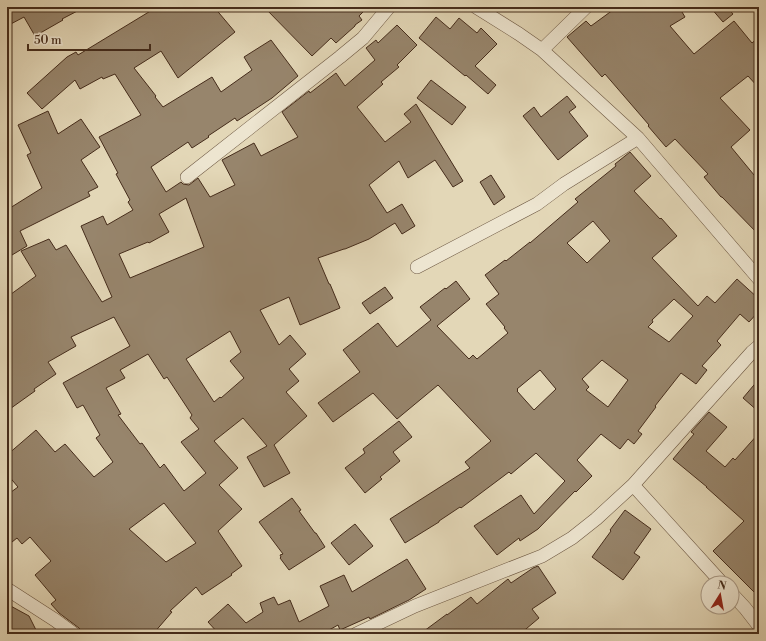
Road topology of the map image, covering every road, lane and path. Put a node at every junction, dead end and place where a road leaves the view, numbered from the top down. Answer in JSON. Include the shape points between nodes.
{"nodes":[{"id":1,"x":389,"y":7,"type":"edge"},
{"id":2,"x":476,"y":7,"type":"edge"},
{"id":3,"x":586,"y":7,"type":"edge"},
{"id":4,"x":542,"y":50,"type":"junction"},
{"id":5,"x":638,"y":138,"type":"junction"},
{"id":6,"x":187,"y":177,"type":"dead end"},
{"id":7,"x":417,"y":267,"type":"dead end"},
{"id":8,"x":759,"y":279,"type":"edge"},
{"id":9,"x":759,"y":346,"type":"edge"},
{"id":10,"x":633,"y":485,"type":"junction"},
{"id":11,"x":715,"y":575,"type":"edge"},
{"id":12,"x":7,"y":589,"type":"edge"},
{"id":13,"x":740,"y":603,"type":"edge"},
{"id":14,"x":759,"y":626,"type":"edge"},
{"id":15,"x":74,"y":634,"type":"edge"},
{"id":16,"x":356,"y":634,"type":"edge"}],
"edges":[{"from":1,"to":6,"type":"street","via":[[363,38],[340,58]]},
{"from":2,"to":4,"type":"street"},
{"from":3,"to":4,"type":"street"},
{"from":4,"to":5,"type":"street"},
{"from":5,"to":7,"type":"street","via":[[537,204]]},
{"from":5,"to":8,"type":"street"},
{"from":9,"to":10,"type":"street"},
{"from":10,"to":11,"type":"street"},
{"from":10,"to":16,"type":"street","via":[[590,524],[542,556],[415,606]]},
{"from":12,"to":15,"type":"street"},
{"from":13,"to":14,"type":"street"}]}
